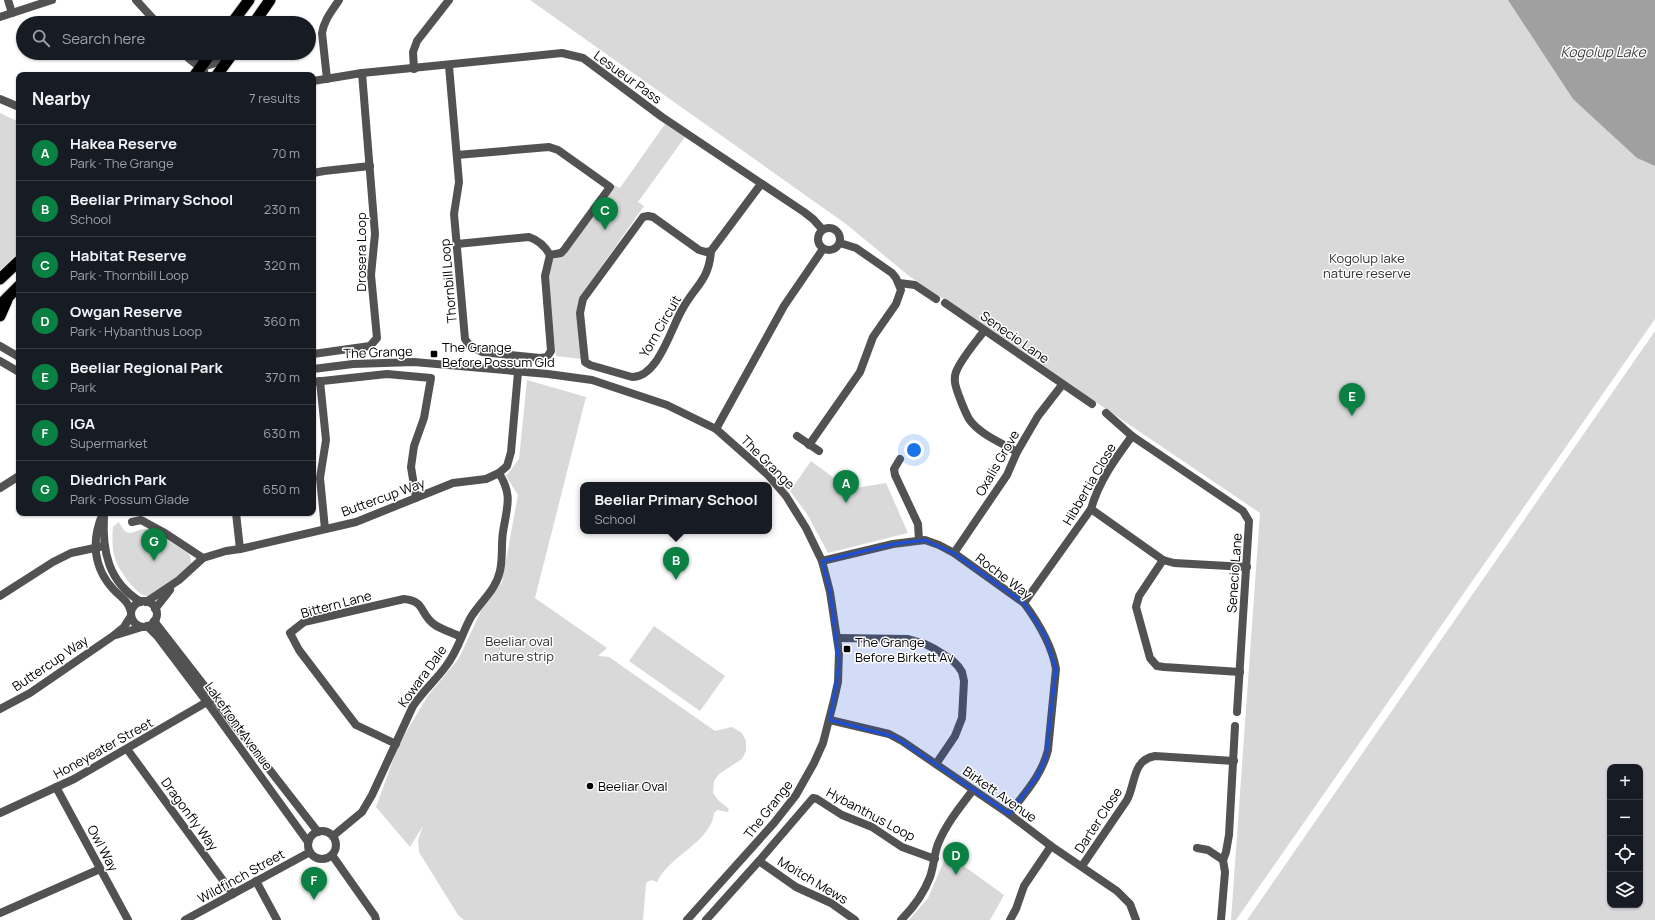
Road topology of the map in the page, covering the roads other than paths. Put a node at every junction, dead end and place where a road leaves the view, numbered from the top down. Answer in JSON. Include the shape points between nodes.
{"nodes":[{"id":1,"x":8,"y":0,"type":"edge"},
{"id":2,"x":52,"y":0,"type":"edge"},
{"id":3,"x":136,"y":0,"type":"edge"},
{"id":4,"x":249,"y":0,"type":"edge"},
{"id":5,"x":270,"y":0,"type":"edge"},
{"id":6,"x":339,"y":0,"type":"edge"},
{"id":7,"x":449,"y":0,"type":"edge"},
{"id":8,"x":12,"y":13,"type":"junction"},
{"id":9,"x":151,"y":16,"type":"edge"},
{"id":10,"x":237,"y":16,"type":"edge"},
{"id":11,"x":259,"y":16,"type":"edge"},
{"id":12,"x":0,"y":17,"type":"edge"},
{"id":13,"x":191,"y":60,"type":"edge"},
{"id":14,"x":201,"y":60,"type":"edge"},
{"id":15,"x":208,"y":60,"type":"edge"},
{"id":16,"x":222,"y":60,"type":"edge"},
{"id":17,"x":227,"y":60,"type":"edge"},
{"id":18,"x":449,"y":66,"type":"junction"},
{"id":19,"x":414,"y":69,"type":"junction"},
{"id":20,"x":204,"y":70,"type":"edge"},
{"id":21,"x":219,"y":72,"type":"edge"},
{"id":22,"x":362,"y":74,"type":"junction"},
{"id":23,"x":327,"y":79,"type":"junction"},
{"id":24,"x":316,"y":81,"type":"edge"},
{"id":25,"x":0,"y":99,"type":"edge"},
{"id":26,"x":16,"y":107,"type":"edge"},
{"id":27,"x":457,"y":155,"type":"junction"},
{"id":28,"x":370,"y":166,"type":"junction"},
{"id":29,"x":316,"y":172,"type":"edge"},
{"id":30,"x":761,"y":184,"type":"junction"},
{"id":31,"x":822,"y":229,"type":"junction"},
{"id":32,"x":840,"y":243,"type":"junction"},
{"id":33,"x":456,"y":244,"type":"junction"},
{"id":34,"x":823,"y":249,"type":"junction"},
{"id":35,"x":711,"y":251,"type":"junction"},
{"id":36,"x":550,"y":255,"type":"junction"},
{"id":37,"x":16,"y":264,"type":"edge"},
{"id":38,"x":0,"y":279,"type":"edge"},
{"id":39,"x":899,"y":283,"type":"junction"},
{"id":40,"x":16,"y":289,"type":"edge"},
{"id":41,"x":936,"y":299,"type":"dead end"},
{"id":42,"x":4,"y":301,"type":"edge"},
{"id":43,"x":945,"y":303,"type":"dead end"},
{"id":44,"x":0,"y":316,"type":"edge"},
{"id":45,"x":984,"y":331,"type":"junction"},
{"id":46,"x":0,"y":346,"type":"edge"},
{"id":47,"x":316,"y":354,"type":"edge"},
{"id":48,"x":16,"y":355,"type":"edge"},
{"id":49,"x":0,"y":361,"type":"edge"},
{"id":50,"x":316,"y":368,"type":"edge"},
{"id":51,"x":16,"y":370,"type":"edge"},
{"id":52,"x":518,"y":372,"type":"junction"},
{"id":53,"x":317,"y":382,"type":"edge"},
{"id":54,"x":1062,"y":385,"type":"junction"},
{"id":55,"x":1092,"y":404,"type":"dead end"},
{"id":56,"x":1106,"y":413,"type":"dead end"},
{"id":57,"x":716,"y":428,"type":"junction"},
{"id":58,"x":797,"y":436,"type":"dead end"},
{"id":59,"x":1132,"y":436,"type":"junction"},
{"id":60,"x":809,"y":445,"type":"junction"},
{"id":61,"x":819,"y":452,"type":"dead end"},
{"id":62,"x":1017,"y":452,"type":"junction"},
{"id":63,"x":900,"y":459,"type":"dead end"},
{"id":64,"x":498,"y":473,"type":"junction"},
{"id":65,"x":16,"y":478,"type":"edge"},
{"id":66,"x":0,"y":488,"type":"edge"},
{"id":67,"x":416,"y":498,"type":"junction"},
{"id":68,"x":1091,"y":509,"type":"junction"},
{"id":69,"x":104,"y":516,"type":"edge"},
{"id":70,"x":236,"y":516,"type":"edge"},
{"id":71,"x":132,"y":522,"type":"dead end"},
{"id":72,"x":325,"y":529,"type":"junction"},
{"id":73,"x":919,"y":540,"type":"junction"},
{"id":74,"x":100,"y":547,"type":"junction"},
{"id":75,"x":240,"y":549,"type":"junction"},
{"id":76,"x":954,"y":553,"type":"junction"},
{"id":77,"x":203,"y":558,"type":"junction"},
{"id":78,"x":1163,"y":560,"type":"junction"},
{"id":79,"x":822,"y":561,"type":"junction"},
{"id":80,"x":1247,"y":567,"type":"junction"},
{"id":81,"x":179,"y":580,"type":"junction"},
{"id":82,"x":0,"y":596,"type":"edge"},
{"id":83,"x":143,"y":602,"type":"junction"},
{"id":84,"x":1024,"y":603,"type":"junction"},
{"id":85,"x":155,"y":608,"type":"junction"},
{"id":86,"x":131,"y":614,"type":"junction"},
{"id":87,"x":154,"y":621,"type":"junction"},
{"id":88,"x":145,"y":627,"type":"junction"},
{"id":89,"x":113,"y":636,"type":"junction"},
{"id":90,"x":461,"y":637,"type":"junction"},
{"id":91,"x":837,"y":638,"type":"junction"},
{"id":92,"x":1240,"y":672,"type":"junction"},
{"id":93,"x":211,"y":700,"type":"junction"},
{"id":94,"x":0,"y":709,"type":"edge"},
{"id":95,"x":1237,"y":712,"type":"dead end"},
{"id":96,"x":830,"y":720,"type":"junction"},
{"id":97,"x":1235,"y":726,"type":"dead end"},
{"id":98,"x":396,"y":744,"type":"junction"},
{"id":99,"x":127,"y":749,"type":"junction"},
{"id":100,"x":1234,"y":761,"type":"junction"},
{"id":101,"x":936,"y":764,"type":"junction"},
{"id":102,"x":56,"y":788,"type":"junction"},
{"id":103,"x":973,"y":790,"type":"junction"},
{"id":104,"x":0,"y":813,"type":"edge"},
{"id":105,"x":1009,"y":814,"type":"junction"},
{"id":106,"x":318,"y":832,"type":"junction"},
{"id":107,"x":333,"y":836,"type":"junction"},
{"id":108,"x":308,"y":842,"type":"junction"},
{"id":109,"x":1051,"y":846,"type":"junction"},
{"id":110,"x":1197,"y":848,"type":"dead end"},
{"id":111,"x":310,"y":852,"type":"junction"},
{"id":112,"x":332,"y":855,"type":"junction"},
{"id":113,"x":935,"y":859,"type":"junction"},
{"id":114,"x":1223,"y":860,"type":"junction"},
{"id":115,"x":759,"y":861,"type":"junction"},
{"id":116,"x":1082,"y":866,"type":"junction"},
{"id":117,"x":100,"y":869,"type":"junction"},
{"id":118,"x":256,"y":881,"type":"junction"},
{"id":119,"x":233,"y":894,"type":"junction"},
{"id":120,"x":0,"y":913,"type":"edge"},
{"id":121,"x":128,"y":920,"type":"edge"},
{"id":122,"x":185,"y":920,"type":"edge"},
{"id":123,"x":277,"y":920,"type":"edge"},
{"id":124,"x":376,"y":920,"type":"edge"},
{"id":125,"x":687,"y":920,"type":"edge"},
{"id":126,"x":706,"y":920,"type":"edge"},
{"id":127,"x":855,"y":920,"type":"edge"},
{"id":128,"x":902,"y":920,"type":"edge"},
{"id":129,"x":1010,"y":920,"type":"edge"},
{"id":130,"x":1136,"y":920,"type":"edge"},
{"id":131,"x":1221,"y":920,"type":"edge"}],
"edges":[{"from":1,"to":8,"type":"street"},
{"from":2,"to":8,"type":"street"},
{"from":3,"to":9,"type":"street"},
{"from":4,"to":10,"type":"highway"},
{"from":5,"to":11,"type":"highway"},
{"from":6,"to":23,"type":"street","via":[[323,26]]},
{"from":7,"to":19,"type":"street","via":[[417,41],[413,52]]},
{"from":8,"to":12,"type":"street"},
{"from":13,"to":20,"type":"street"},
{"from":14,"to":20,"type":"street"},
{"from":15,"to":20,"type":"highway"},
{"from":16,"to":20,"type":"street","via":[[208,65]]},
{"from":17,"to":21,"type":"highway"},
{"from":18,"to":19,"type":"street","name":"Lesueur Pass"},
{"from":18,"to":27,"type":"street","name":"Thornbill Loop"},
{"from":18,"to":30,"type":"street","name":"Lesueur Pass","via":[[562,53],[583,58],[662,117]]},
{"from":19,"to":22,"type":"street","name":"Lesueur Pass"},
{"from":22,"to":23,"type":"street","name":"Lesueur Pass"},
{"from":22,"to":28,"type":"street","name":"Drosera Loop"},
{"from":23,"to":24,"type":"street","name":"Lesueur Pass"},
{"from":25,"to":26,"type":"street"},
{"from":27,"to":33,"type":"street","name":"Thornbill Loop","via":[[459,182],[454,214]]},
{"from":27,"to":36,"type":"street","via":[[549,147],[558,150],[610,187],[564,250]]},
{"from":28,"to":29,"type":"street"},
{"from":28,"to":47,"type":"street","name":"Drosera Loop","via":[[375,234],[371,275],[377,338],[370,346]]},
{"from":30,"to":31,"type":"street","name":"Lesueur Pass","via":[[813,219]]},
{"from":30,"to":35,"type":"street","name":"Yorn Circuit"},
{"from":31,"to":32,"type":"street","name":"Lesueur Pass","via":[[833,228],[838,232]]},
{"from":31,"to":34,"type":"street","via":[[817,239]]},
{"from":32,"to":34,"type":"street","via":[[833,250]]},
{"from":32,"to":39,"type":"street","via":[[856,248],[892,273]]},
{"from":33,"to":36,"type":"street","via":[[529,237],[547,249]]},
{"from":33,"to":36,"type":"street","name":"Thornbill Loop","via":[[464,334],[470,346],[482,352],[543,358],[549,354],[551,351],[545,276]]},
{"from":34,"to":57,"type":"street","via":[[784,306]]},
{"from":35,"to":35,"type":"street","name":"Yorn Circuit","via":[[699,250],[653,217],[643,217],[583,298],[580,313],[585,362],[632,377],[637,377],[652,366],[664,349],[683,307],[706,275]]},
{"from":37,"to":38,"type":"highway"},
{"from":39,"to":41,"type":"street","via":[[915,285]]},
{"from":39,"to":60,"type":"street","via":[[901,290],[896,304],[873,337],[860,372]]},
{"from":40,"to":42,"type":"highway"},
{"from":42,"to":44,"type":"highway"},
{"from":43,"to":45,"type":"street","name":"Senecio Lane"},
{"from":45,"to":54,"type":"street","name":"Senecio Lane"},
{"from":45,"to":62,"type":"street","via":[[959,366],[956,387],[970,420],[986,434]]},
{"from":46,"to":48,"type":"street"},
{"from":49,"to":51,"type":"street"},
{"from":50,"to":52,"type":"street","name":"The Grange","via":[[414,362]]},
{"from":52,"to":57,"type":"street","name":"The Grange","via":[[592,380],[667,405]]},
{"from":52,"to":64,"type":"street","via":[[511,452],[507,466]]},
{"from":53,"to":67,"type":"street","via":[[387,374],[431,378],[424,418],[410,467]]},
{"from":53,"to":72,"type":"street","via":[[326,440],[320,478]]},
{"from":54,"to":55,"type":"street","name":"Senecio Lane"},
{"from":54,"to":62,"type":"street","name":"Oxalis Grove","via":[[1038,416]]},
{"from":56,"to":59,"type":"street","name":"Senecio Lane"},
{"from":57,"to":79,"type":"street","name":"The Grange","via":[[779,486],[806,528]]},
{"from":58,"to":60,"type":"street"},
{"from":59,"to":68,"type":"street","name":"Hibbertia Close","via":[[1100,483]]},
{"from":59,"to":80,"type":"street","name":"Senecio Lane","via":[[1243,511],[1249,521]]},
{"from":60,"to":61,"type":"street"},
{"from":62,"to":76,"type":"street","name":"Oxalis Grove","via":[[1007,476]]},
{"from":63,"to":73,"type":"street","via":[[894,469],[895,475],[918,524]]},
{"from":64,"to":67,"type":"street","name":"Buttercup Way","via":[[486,479],[453,483]]},
{"from":64,"to":90,"type":"street","name":"Kowara Dale","via":[[505,484],[508,496],[500,571],[493,590],[472,616]]},
{"from":65,"to":66,"type":"street"},
{"from":67,"to":72,"type":"street","name":"Buttercup Way","via":[[356,522]]},
{"from":68,"to":78,"type":"street"},
{"from":68,"to":84,"type":"street","name":"Hibbertia Close"},
{"from":69,"to":74,"type":"street"},
{"from":70,"to":75,"type":"street"},
{"from":71,"to":77,"type":"street","via":[[141,520]]},
{"from":72,"to":75,"type":"street","name":"Buttercup Way"},
{"from":73,"to":76,"type":"street","name":"Roche Way","via":[[935,543]]},
{"from":73,"to":79,"type":"street","name":"Roche Way"},
{"from":74,"to":82,"type":"street","via":[[71,553]]},
{"from":74,"to":83,"type":"street","via":[[118,582],[130,596]]},
{"from":74,"to":86,"type":"street","via":[[101,570],[106,580],[130,606]]},
{"from":75,"to":77,"type":"street","name":"Buttercup Way"},
{"from":76,"to":84,"type":"street","name":"Roche Way"},
{"from":77,"to":81,"type":"street","name":"Buttercup Way"},
{"from":78,"to":80,"type":"street","via":[[1174,563]]},
{"from":78,"to":92,"type":"street","via":[[1136,601],[1150,658],[1157,666]]},
{"from":79,"to":91,"type":"street","name":"The Grange"},
{"from":80,"to":92,"type":"street","name":"Senecio Lane"},
{"from":81,"to":83,"type":"street","name":"Buttercup Way"},
{"from":81,"to":85,"type":"street","name":"Buttercup Way"},
{"from":83,"to":85,"type":"street","via":[[150,603]]},
{"from":83,"to":86,"type":"street","via":[[134,605]]},
{"from":84,"to":105,"type":"street","name":"Roche Way","via":[[1045,635],[1056,669],[1046,758],[1037,777]]},
{"from":85,"to":87,"type":"street"},
{"from":86,"to":88,"type":"street","via":[[136,624]]},
{"from":86,"to":89,"type":"street","name":"Buttercup Way","via":[[124,627]]},
{"from":87,"to":88,"type":"street"},
{"from":87,"to":93,"type":"street","name":"Lakefront Avenue"},
{"from":88,"to":89,"type":"street","name":"Buttercup Way"},
{"from":88,"to":93,"type":"street","name":"Lakefront Avenue","via":[[158,637]]},
{"from":89,"to":94,"type":"street","name":"Buttercup Way","via":[[30,693]]},
{"from":90,"to":98,"type":"street","name":"Kowara Dale","via":[[447,666],[422,692],[413,706]]},
{"from":90,"to":98,"type":"street","name":"Bittern Lane","via":[[436,625],[425,615],[419,604],[404,599],[304,622],[290,633],[299,650],[356,725]]},
{"from":91,"to":96,"type":"street","name":"The Grange","via":[[838,682]]},
{"from":91,"to":101,"type":"street","via":[[908,639],[933,648],[958,666],[964,681],[962,718],[955,736]]},
{"from":92,"to":95,"type":"street","name":"Senecio Lane"},
{"from":93,"to":99,"type":"street","name":"Honeyeater Street"},
{"from":93,"to":106,"type":"street","name":"Lakefront Avenue"},
{"from":93,"to":108,"type":"street","name":"Lakefront Avenue"},
{"from":96,"to":101,"type":"street","name":"Birkett Avenue","via":[[889,734]]},
{"from":96,"to":125,"type":"street","name":"The Grange","via":[[814,763],[787,808]]},
{"from":97,"to":100,"type":"street"},
{"from":98,"to":107,"type":"street","name":"Kowara Dale","via":[[362,812]]},
{"from":99,"to":102,"type":"street","name":"Honeyeater Street"},
{"from":99,"to":119,"type":"street","name":"Dragonfly Way"},
{"from":100,"to":114,"type":"street","via":[[1229,835]]},
{"from":100,"to":116,"type":"street","name":"Darter Close","via":[[1147,757],[1136,768],[1127,800]]},
{"from":101,"to":103,"type":"street","name":"Birkett Avenue"},
{"from":102,"to":104,"type":"street","name":"Honeyeater Street"},
{"from":102,"to":117,"type":"street","name":"Owl Way"},
{"from":103,"to":105,"type":"street","name":"Birkett Avenue"},
{"from":103,"to":113,"type":"street","via":[[948,824],[937,845]]},
{"from":105,"to":109,"type":"street","name":"Birkett Avenue"},
{"from":106,"to":107,"type":"street"},
{"from":106,"to":108,"type":"street","via":[[311,836]]},
{"from":107,"to":112,"type":"street","via":[[336,847]]},
{"from":108,"to":111,"type":"street"},
{"from":109,"to":116,"type":"street","name":"Birkett Avenue"},
{"from":109,"to":129,"type":"street","via":[[1024,886]]},
{"from":110,"to":114,"type":"street","via":[[1208,850]]},
{"from":111,"to":112,"type":"street","via":[[319,859],[326,859]]},
{"from":111,"to":118,"type":"street","name":"Wildfinch Street"},
{"from":112,"to":124,"type":"street"},
{"from":113,"to":115,"type":"street","name":"Hybanthus Loop","via":[[902,847],[872,827],[842,815],[814,798]]},
{"from":113,"to":128,"type":"street","via":[[925,888]]},
{"from":114,"to":131,"type":"street","via":[[1225,872]]},
{"from":115,"to":126,"type":"street","name":"Hybanthus Loop"},
{"from":115,"to":127,"type":"street","name":"Moitch Mews"},
{"from":116,"to":130,"type":"street","name":"Birkett Avenue","via":[[1117,891],[1134,911]]},
{"from":117,"to":120,"type":"street"},
{"from":117,"to":121,"type":"street","name":"Owl Way"},
{"from":118,"to":119,"type":"street","name":"Wildfinch Street"},
{"from":118,"to":123,"type":"street"},
{"from":119,"to":122,"type":"street","name":"Wildfinch Street"}]}
